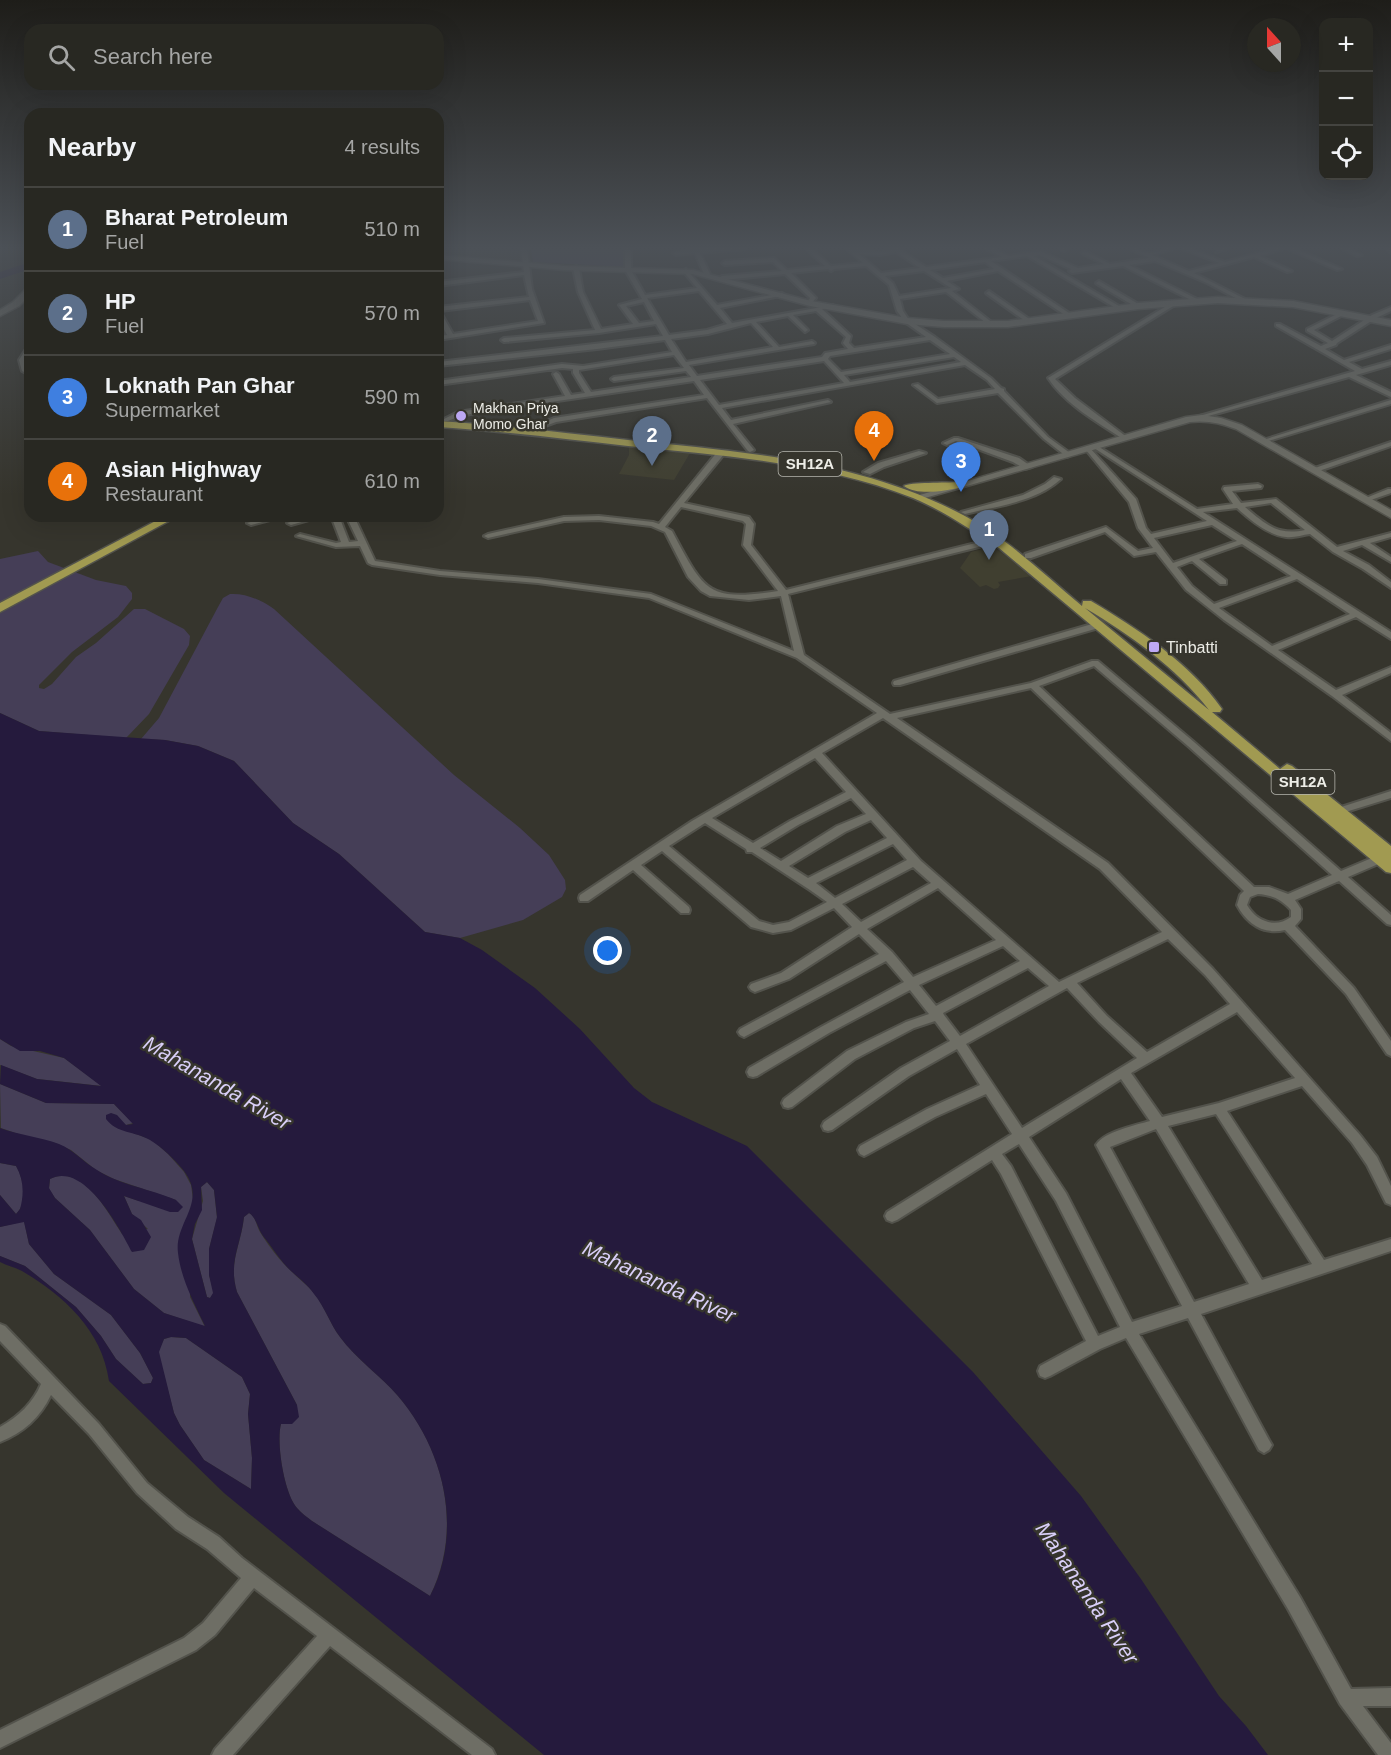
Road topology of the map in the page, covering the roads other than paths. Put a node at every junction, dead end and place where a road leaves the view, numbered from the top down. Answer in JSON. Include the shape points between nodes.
{"nodes":[{"id":1,"x":448,"y":331,"type":"edge"},
{"id":2,"x":484,"y":331,"type":"edge"},
{"id":3,"x":599,"y":331,"type":"edge"},
{"id":4,"x":663,"y":331,"type":"edge"},
{"id":5,"x":712,"y":331,"type":"edge"},
{"id":6,"x":760,"y":331,"type":"edge"},
{"id":7,"x":842,"y":331,"type":"edge"},
{"id":8,"x":922,"y":331,"type":"edge"},
{"id":9,"x":1130,"y":331,"type":"edge"},
{"id":10,"x":1288,"y":331,"type":"edge"},
{"id":11,"x":1311,"y":331,"type":"edge"},
{"id":12,"x":1354,"y":331,"type":"edge"},
{"id":13,"x":451,"y":336,"type":"junction"},
{"id":14,"x":444,"y":337,"type":"edge"},
{"id":15,"x":667,"y":338,"type":"junction"},
{"id":16,"x":933,"y":338,"type":"junction"},
{"id":17,"x":504,"y":340,"type":"dead end"},
{"id":18,"x":812,"y":344,"type":"dead end"},
{"id":19,"x":1334,"y":344,"type":"junction"},
{"id":20,"x":1391,"y":347,"type":"edge"},
{"id":21,"x":776,"y":349,"type":"junction"},
{"id":22,"x":1320,"y":349,"type":"junction"},
{"id":23,"x":568,"y":350,"type":"junction"},
{"id":24,"x":852,"y":350,"type":"junction"},
{"id":25,"x":676,"y":353,"type":"junction"},
{"id":26,"x":956,"y":355,"type":"junction"},
{"id":27,"x":825,"y":359,"type":"junction"},
{"id":28,"x":1344,"y":362,"type":"junction"},
{"id":29,"x":444,"y":363,"type":"edge"},
{"id":30,"x":966,"y":363,"type":"junction"},
{"id":31,"x":1391,"y":363,"type":"edge"},
{"id":32,"x":605,"y":364,"type":"junction"},
{"id":33,"x":786,"y":365,"type":"junction"},
{"id":34,"x":577,"y":367,"type":"junction"},
{"id":35,"x":685,"y":367,"type":"junction"},
{"id":36,"x":1362,"y":372,"type":"junction"},
{"id":37,"x":556,"y":374,"type":"dead end"},
{"id":38,"x":839,"y":374,"type":"junction"},
{"id":39,"x":1351,"y":375,"type":"junction"},
{"id":40,"x":694,"y":379,"type":"junction"},
{"id":41,"x":614,"y":380,"type":"junction"},
{"id":42,"x":444,"y":381,"type":"edge"},
{"id":43,"x":848,"y":383,"type":"junction"},
{"id":44,"x":916,"y":385,"type":"dead end"},
{"id":45,"x":1002,"y":390,"type":"junction"},
{"id":46,"x":621,"y":391,"type":"junction"},
{"id":47,"x":590,"y":395,"type":"junction"},
{"id":48,"x":1391,"y":395,"type":"edge"},
{"id":49,"x":708,"y":396,"type":"junction"},
{"id":50,"x":569,"y":398,"type":"junction"},
{"id":51,"x":828,"y":402,"type":"dead end"},
{"id":52,"x":1391,"y":402,"type":"edge"},
{"id":53,"x":718,"y":407,"type":"junction"},
{"id":54,"x":1231,"y":409,"type":"junction"},
{"id":55,"x":1199,"y":417,"type":"junction"},
{"id":56,"x":444,"y":420,"type":"edge"},
{"id":57,"x":444,"y":421,"type":"edge"},
{"id":58,"x":444,"y":421,"type":"edge"},
{"id":59,"x":730,"y":422,"type":"junction"},
{"id":60,"x":1229,"y":423,"type":"junction"},
{"id":61,"x":534,"y":428,"type":"junction"},
{"id":62,"x":1125,"y":438,"type":"junction"},
{"id":63,"x":1263,"y":441,"type":"junction"},
{"id":64,"x":947,"y":443,"type":"dead end"},
{"id":65,"x":1391,"y":444,"type":"edge"},
{"id":66,"x":1092,"y":448,"type":"junction"},
{"id":67,"x":750,"y":450,"type":"junction"},
{"id":68,"x":721,"y":453,"type":"junction"},
{"id":69,"x":922,"y":453,"type":"dead end"},
{"id":70,"x":1067,"y":455,"type":"junction"},
{"id":71,"x":1028,"y":467,"type":"junction"},
{"id":72,"x":1313,"y":470,"type":"junction"},
{"id":73,"x":867,"y":472,"type":"junction"},
{"id":74,"x":1057,"y":479,"type":"dead end"},
{"id":75,"x":909,"y":486,"type":"junction"},
{"id":76,"x":1258,"y":486,"type":"dead end"},
{"id":77,"x":956,"y":488,"type":"junction"},
{"id":78,"x":1391,"y":491,"type":"edge"},
{"id":79,"x":926,"y":496,"type":"junction"},
{"id":80,"x":1365,"y":500,"type":"junction"},
{"id":81,"x":681,"y":505,"type":"junction"},
{"id":82,"x":952,"y":505,"type":"junction"},
{"id":83,"x":1237,"y":505,"type":"junction"},
{"id":84,"x":1197,"y":511,"type":"junction"},
{"id":85,"x":965,"y":512,"type":"junction"},
{"id":86,"x":1391,"y":515,"type":"edge"},
{"id":87,"x":161,"y":522,"type":"edge"},
{"id":88,"x":254,"y":522,"type":"edge"},
{"id":89,"x":295,"y":522,"type":"edge"},
{"id":90,"x":337,"y":522,"type":"edge"},
{"id":91,"x":353,"y":522,"type":"edge"},
{"id":92,"x":1214,"y":522,"type":"junction"},
{"id":93,"x":250,"y":523,"type":"dead end"},
{"id":94,"x":291,"y":523,"type":"dead end"},
{"id":95,"x":662,"y":526,"type":"junction"},
{"id":96,"x":1312,"y":531,"type":"junction"},
{"id":97,"x":1391,"y":535,"type":"edge"},
{"id":98,"x":300,"y":536,"type":"dead end"},
{"id":99,"x":488,"y":536,"type":"dead end"},
{"id":100,"x":1149,"y":537,"type":"junction"},
{"id":101,"x":996,"y":540,"type":"junction"},
{"id":102,"x":1244,"y":541,"type":"junction"},
{"id":103,"x":362,"y":543,"type":"junction"},
{"id":104,"x":1364,"y":543,"type":"junction"},
{"id":105,"x":346,"y":545,"type":"junction"},
{"id":106,"x":1158,"y":549,"type":"junction"},
{"id":107,"x":1336,"y":550,"type":"junction"},
{"id":108,"x":1028,"y":556,"type":"junction"},
{"id":109,"x":1194,"y":559,"type":"junction"},
{"id":110,"x":1391,"y":560,"type":"edge"},
{"id":111,"x":1171,"y":566,"type":"junction"},
{"id":112,"x":1299,"y":576,"type":"junction"},
{"id":113,"x":1223,"y":582,"type":"dead end"},
{"id":114,"x":1391,"y":586,"type":"edge"},
{"id":115,"x":784,"y":593,"type":"junction"},
{"id":116,"x":1213,"y":607,"type":"junction"},
{"id":117,"x":0,"y":608,"type":"edge"},
{"id":118,"x":1357,"y":614,"type":"junction"},
{"id":119,"x":1099,"y":625,"type":"junction"},
{"id":120,"x":1391,"y":636,"type":"edge"},
{"id":121,"x":1272,"y":649,"type":"junction"},
{"id":122,"x":800,"y":656,"type":"junction"},
{"id":123,"x":1391,"y":670,"type":"edge"},
{"id":124,"x":897,"y":683,"type":"dead end"},
{"id":125,"x":1033,"y":685,"type":"junction"},
{"id":126,"x":1335,"y":693,"type":"junction"},
{"id":127,"x":887,"y":715,"type":"junction"},
{"id":128,"x":1391,"y":738,"type":"edge"},
{"id":129,"x":817,"y":754,"type":"junction"},
{"id":130,"x":852,"y":793,"type":"junction"},
{"id":131,"x":1391,"y":794,"type":"edge"},
{"id":132,"x":1339,"y":812,"type":"junction"},
{"id":133,"x":872,"y":816,"type":"junction"},
{"id":134,"x":705,"y":818,"type":"junction"},
{"id":135,"x":893,"y":839,"type":"junction"},
{"id":136,"x":663,"y":846,"type":"junction"},
{"id":137,"x":751,"y":849,"type":"junction"},
{"id":138,"x":1385,"y":856,"type":"edge"},
{"id":139,"x":914,"y":861,"type":"junction"},
{"id":140,"x":634,"y":865,"type":"junction"},
{"id":141,"x":780,"y":867,"type":"junction"},
{"id":142,"x":1391,"y":868,"type":"edge"},
{"id":143,"x":1340,"y":876,"type":"junction"},
{"id":144,"x":807,"y":883,"type":"junction"},
{"id":145,"x":939,"y":883,"type":"junction"},
{"id":146,"x":1251,"y":891,"type":"junction"},
{"id":147,"x":584,"y":898,"type":"dead end"},
{"id":148,"x":1288,"y":899,"type":"junction"},
{"id":149,"x":835,"y":903,"type":"junction"},
{"id":150,"x":685,"y":910,"type":"dead end"},
{"id":151,"x":1391,"y":921,"type":"edge"},
{"id":152,"x":1288,"y":926,"type":"junction"},
{"id":153,"x":861,"y":927,"type":"junction"},
{"id":154,"x":1173,"y":936,"type":"junction"},
{"id":155,"x":1003,"y":941,"type":"junction"},
{"id":156,"x":888,"y":955,"type":"junction"},
{"id":157,"x":1027,"y":963,"type":"junction"},
{"id":158,"x":1068,"y":981,"type":"junction"},
{"id":159,"x":912,"y":983,"type":"junction"},
{"id":160,"x":755,"y":987,"type":"dead end"},
{"id":161,"x":1057,"y":987,"type":"junction"},
{"id":162,"x":1239,"y":1005,"type":"junction"},
{"id":163,"x":936,"y":1013,"type":"junction"},
{"id":164,"x":744,"y":1032,"type":"dead end"},
{"id":165,"x":959,"y":1043,"type":"junction"},
{"id":166,"x":1391,"y":1051,"type":"edge"},
{"id":167,"x":1146,"y":1059,"type":"junction"},
{"id":168,"x":753,"y":1072,"type":"dead end"},
{"id":169,"x":1123,"y":1072,"type":"junction"},
{"id":170,"x":1304,"y":1080,"type":"junction"},
{"id":171,"x":988,"y":1088,"type":"junction"},
{"id":172,"x":788,"y":1103,"type":"dead end"},
{"id":173,"x":1219,"y":1108,"type":"junction"},
{"id":174,"x":1159,"y":1123,"type":"junction"},
{"id":175,"x":828,"y":1126,"type":"dead end"},
{"id":176,"x":1022,"y":1135,"type":"junction"},
{"id":177,"x":864,"y":1150,"type":"dead end"},
{"id":178,"x":994,"y":1152,"type":"junction"},
{"id":179,"x":1391,"y":1199,"type":"edge"},
{"id":180,"x":892,"y":1216,"type":"dead end"},
{"id":181,"x":1391,"y":1245,"type":"edge"},
{"id":182,"x":1321,"y":1267,"type":"junction"},
{"id":183,"x":1258,"y":1287,"type":"junction"},
{"id":184,"x":1190,"y":1309,"type":"junction"},
{"id":185,"x":1129,"y":1330,"type":"junction"},
{"id":186,"x":0,"y":1331,"type":"edge"},
{"id":187,"x":1095,"y":1344,"type":"junction"},
{"id":188,"x":1045,"y":1371,"type":"dead end"},
{"id":189,"x":49,"y":1382,"type":"junction"},
{"id":190,"x":0,"y":1436,"type":"edge"},
{"id":191,"x":1264,"y":1445,"type":"dead end"},
{"id":192,"x":252,"y":1576,"type":"junction"},
{"id":193,"x":329,"y":1635,"type":"junction"},
{"id":194,"x":1391,"y":1697,"type":"edge"},
{"id":195,"x":1346,"y":1698,"type":"junction"},
{"id":196,"x":0,"y":1739,"type":"edge"},
{"id":197,"x":221,"y":1755,"type":"edge"},
{"id":198,"x":486,"y":1755,"type":"edge"},
{"id":199,"x":1389,"y":1755,"type":"edge"}],
"edges":[{"from":1,"to":13,"type":"street"},
{"from":2,"to":13,"type":"street"},
{"from":3,"to":17,"type":"street"},
{"from":4,"to":15,"type":"street"},
{"from":5,"to":15,"type":"street"},
{"from":6,"to":21,"type":"street"},
{"from":7,"to":24,"type":"street","via":[[849,337],[846,343]]},
{"from":8,"to":16,"type":"street"},
{"from":9,"to":62,"type":"street","via":[[1051,378]]},
{"from":10,"to":22,"type":"street"},
{"from":11,"to":19,"type":"street"},
{"from":12,"to":19,"type":"street"},
{"from":13,"to":14,"type":"street"},
{"from":15,"to":23,"type":"street"},
{"from":15,"to":25,"type":"street"},
{"from":16,"to":24,"type":"street"},
{"from":16,"to":26,"type":"street"},
{"from":18,"to":21,"type":"street"},
{"from":19,"to":22,"type":"street"},
{"from":20,"to":28,"type":"street"},
{"from":21,"to":33,"type":"street"},
{"from":21,"to":35,"type":"street"},
{"from":22,"to":28,"type":"street"},
{"from":23,"to":29,"type":"street"},
{"from":23,"to":34,"type":"street"},
{"from":24,"to":27,"type":"street","via":[[830,353]]},
{"from":25,"to":32,"type":"street"},
{"from":25,"to":35,"type":"street"},
{"from":26,"to":30,"type":"street"},
{"from":26,"to":38,"type":"street"},
{"from":27,"to":33,"type":"street"},
{"from":27,"to":38,"type":"street"},
{"from":28,"to":36,"type":"street"},
{"from":30,"to":43,"type":"street"},
{"from":30,"to":45,"type":"street"},
{"from":31,"to":36,"type":"street"},
{"from":32,"to":34,"type":"street"},
{"from":32,"to":41,"type":"street"},
{"from":33,"to":40,"type":"street"},
{"from":34,"to":42,"type":"street"},
{"from":34,"to":47,"type":"street","via":[[576,373]]},
{"from":35,"to":40,"type":"street"},
{"from":35,"to":41,"type":"street"},
{"from":36,"to":39,"type":"street"},
{"from":37,"to":50,"type":"street"},
{"from":38,"to":43,"type":"street"},
{"from":39,"to":48,"type":"street"},
{"from":39,"to":54,"type":"street"},
{"from":40,"to":46,"type":"street"},
{"from":40,"to":49,"type":"street"},
{"from":41,"to":46,"type":"street"},
{"from":43,"to":53,"type":"street"},
{"from":44,"to":45,"type":"street","via":[[937,401]]},
{"from":45,"to":70,"type":"street"},
{"from":46,"to":47,"type":"street"},
{"from":47,"to":50,"type":"street"},
{"from":49,"to":53,"type":"street"},
{"from":49,"to":61,"type":"street","via":[[554,420]]},
{"from":50,"to":56,"type":"street","via":[[458,414]]},
{"from":51,"to":59,"type":"street"},
{"from":52,"to":63,"type":"street"},
{"from":53,"to":59,"type":"street"},
{"from":54,"to":55,"type":"street"},
{"from":54,"to":60,"type":"street"},
{"from":55,"to":60,"type":"street"},
{"from":55,"to":62,"type":"street"},
{"from":57,"to":61,"type":"main road","number":"SH12A"},
{"from":58,"to":68,"type":"main road","number":"SH12A"},
{"from":59,"to":67,"type":"street"},
{"from":60,"to":63,"type":"street"},
{"from":61,"to":67,"type":"main road","number":"SH12A"},
{"from":62,"to":66,"type":"street"},
{"from":63,"to":72,"type":"street"},
{"from":64,"to":71,"type":"street","via":[[956,439]]},
{"from":65,"to":72,"type":"street"},
{"from":66,"to":70,"type":"street"},
{"from":66,"to":84,"type":"street"},
{"from":66,"to":100,"type":"street","via":[[1133,501],[1137,518]]},
{"from":67,"to":73,"type":"main road","number":"SH12A"},
{"from":68,"to":79,"type":"main road","number":"SH12A","via":[[879,482]]},
{"from":68,"to":81,"type":"street"},
{"from":69,"to":73,"type":"street"},
{"from":70,"to":71,"type":"street"},
{"from":71,"to":77,"type":"street"},
{"from":72,"to":80,"type":"street"},
{"from":73,"to":75,"type":"main road","number":"SH12A"},
{"from":74,"to":85,"type":"street","via":[[1029,494]]},
{"from":75,"to":77,"type":"main road"},
{"from":75,"to":79,"type":"main road","number":"SH12A"},
{"from":76,"to":83,"type":"street","via":[[1227,489]]},
{"from":77,"to":79,"type":"street"},
{"from":77,"to":82,"type":"main road"},
{"from":78,"to":80,"type":"street"},
{"from":79,"to":82,"type":"main road","number":"SH12A"},
{"from":79,"to":101,"type":"main road","number":"SH12A"},
{"from":80,"to":86,"type":"street"},
{"from":81,"to":95,"type":"street"},
{"from":81,"to":115,"type":"street","via":[[746,519],[750,524],[747,545]]},
{"from":82,"to":85,"type":"main road","number":"SH12A"},
{"from":83,"to":84,"type":"street"},
{"from":83,"to":96,"type":"street","via":[[1285,535]]},
{"from":83,"to":96,"type":"street","via":[[1273,501]]},
{"from":84,"to":92,"type":"street"},
{"from":85,"to":108,"type":"main road","number":"SH12A"},
{"from":87,"to":117,"type":"main road"},
{"from":88,"to":93,"type":"street"},
{"from":89,"to":94,"type":"street"},
{"from":90,"to":105,"type":"street"},
{"from":91,"to":103,"type":"street"},
{"from":92,"to":100,"type":"street"},
{"from":92,"to":102,"type":"street"},
{"from":95,"to":99,"type":"street","via":[[599,518],[564,519]]},
{"from":95,"to":115,"type":"street","via":[[690,575],[713,594],[750,598]]},
{"from":96,"to":107,"type":"street"},
{"from":97,"to":104,"type":"street"},
{"from":98,"to":105,"type":"street"},
{"from":100,"to":106,"type":"street"},
{"from":101,"to":115,"type":"street"},
{"from":101,"to":119,"type":"main road","number":"SH12A"},
{"from":102,"to":109,"type":"street"},
{"from":102,"to":112,"type":"street"},
{"from":103,"to":105,"type":"street"},
{"from":103,"to":122,"type":"street","via":[[370,561],[379,565],[651,596]]},
{"from":104,"to":107,"type":"street"},
{"from":104,"to":110,"type":"street"},
{"from":106,"to":108,"type":"street","via":[[1137,554],[1106,529]]},
{"from":106,"to":111,"type":"street"},
{"from":107,"to":114,"type":"street"},
{"from":108,"to":132,"type":"main road","number":"SH12A"},
{"from":109,"to":111,"type":"street"},
{"from":109,"to":113,"type":"street"},
{"from":111,"to":116,"type":"street","via":[[1189,588]]},
{"from":112,"to":116,"type":"street"},
{"from":112,"to":118,"type":"street"},
{"from":115,"to":122,"type":"street"},
{"from":116,"to":121,"type":"street"},
{"from":118,"to":120,"type":"street"},
{"from":118,"to":121,"type":"street"},
{"from":119,"to":124,"type":"street"},
{"from":119,"to":138,"type":"main road","number":"SH12A"},
{"from":121,"to":126,"type":"street"},
{"from":122,"to":127,"type":"street"},
{"from":123,"to":126,"type":"street"},
{"from":125,"to":127,"type":"street"},
{"from":125,"to":143,"type":"street","via":[[1095,663]]},
{"from":125,"to":146,"type":"street"},
{"from":126,"to":128,"type":"street"},
{"from":127,"to":129,"type":"street"},
{"from":127,"to":154,"type":"street","via":[[1104,866]]},
{"from":129,"to":130,"type":"street"},
{"from":129,"to":134,"type":"street"},
{"from":130,"to":133,"type":"street"},
{"from":130,"to":137,"type":"street"},
{"from":131,"to":132,"type":"street"},
{"from":132,"to":138,"type":"main road","number":"SH12A"},
{"from":133,"to":135,"type":"street"},
{"from":133,"to":141,"type":"street","via":[[841,829]]},
{"from":134,"to":136,"type":"street"},
{"from":134,"to":137,"type":"street"},
{"from":135,"to":139,"type":"street"},
{"from":135,"to":144,"type":"street"},
{"from":136,"to":140,"type":"street"},
{"from":136,"to":149,"type":"street","via":[[762,927],[782,929]]},
{"from":137,"to":141,"type":"street"},
{"from":138,"to":142,"type":"main road","number":"SH12A"},
{"from":138,"to":143,"type":"street"},
{"from":139,"to":145,"type":"street"},
{"from":139,"to":149,"type":"street"},
{"from":140,"to":147,"type":"street"},
{"from":140,"to":150,"type":"street"},
{"from":141,"to":144,"type":"street"},
{"from":143,"to":148,"type":"street"},
{"from":143,"to":151,"type":"street"},
{"from":144,"to":149,"type":"street"},
{"from":145,"to":153,"type":"street"},
{"from":145,"to":155,"type":"street"},
{"from":146,"to":148,"type":"street","via":[[1268,890]]},
{"from":146,"to":152,"type":"street","via":[[1242,905],[1248,915],[1268,927]]},
{"from":148,"to":152,"type":"street","via":[[1297,914]]},
{"from":149,"to":153,"type":"street"},
{"from":152,"to":166,"type":"street","via":[[1350,991]]},
{"from":153,"to":156,"type":"street"},
{"from":153,"to":160,"type":"street","via":[[785,976]]},
{"from":154,"to":158,"type":"street","via":[[1162,935]]},
{"from":154,"to":162,"type":"street"},
{"from":155,"to":157,"type":"street"},
{"from":155,"to":159,"type":"street"},
{"from":156,"to":159,"type":"street"},
{"from":156,"to":164,"type":"street"},
{"from":157,"to":161,"type":"street"},
{"from":157,"to":163,"type":"street"},
{"from":158,"to":161,"type":"street"},
{"from":158,"to":167,"type":"street"},
{"from":159,"to":163,"type":"street"},
{"from":159,"to":168,"type":"street"},
{"from":161,"to":165,"type":"street"},
{"from":162,"to":167,"type":"street"},
{"from":162,"to":170,"type":"street"},
{"from":163,"to":165,"type":"street"},
{"from":163,"to":172,"type":"street","via":[[851,1055]]},
{"from":165,"to":171,"type":"street"},
{"from":165,"to":175,"type":"street","via":[[891,1081]]},
{"from":167,"to":169,"type":"street"},
{"from":169,"to":174,"type":"street"},
{"from":169,"to":176,"type":"street"},
{"from":170,"to":173,"type":"street"},
{"from":170,"to":179,"type":"street","via":[[1365,1150]]},
{"from":171,"to":176,"type":"street"},
{"from":171,"to":177,"type":"street","via":[[931,1113]]},
{"from":173,"to":174,"type":"street"},
{"from":173,"to":182,"type":"street"},
{"from":174,"to":183,"type":"street"},
{"from":174,"to":184,"type":"street","via":[[1105,1142],[1103,1150]]},
{"from":176,"to":178,"type":"street"},
{"from":176,"to":185,"type":"street","via":[[1077,1226]]},
{"from":178,"to":180,"type":"street"},
{"from":178,"to":187,"type":"street"},
{"from":181,"to":182,"type":"street"},
{"from":182,"to":183,"type":"street"},
{"from":183,"to":184,"type":"street"},
{"from":184,"to":185,"type":"street"},
{"from":184,"to":191,"type":"street"},
{"from":185,"to":187,"type":"street"},
{"from":185,"to":195,"type":"street","via":[[1294,1603]]},
{"from":186,"to":189,"type":"street"},
{"from":187,"to":188,"type":"street"},
{"from":189,"to":190,"type":"street","via":[[35,1410]]},
{"from":189,"to":192,"type":"street","via":[[142,1488]]},
{"from":192,"to":193,"type":"street"},
{"from":192,"to":196,"type":"street","via":[[209,1629],[190,1644]]},
{"from":193,"to":197,"type":"street"},
{"from":193,"to":198,"type":"street"},
{"from":194,"to":195,"type":"street"},
{"from":195,"to":199,"type":"street"}]}
